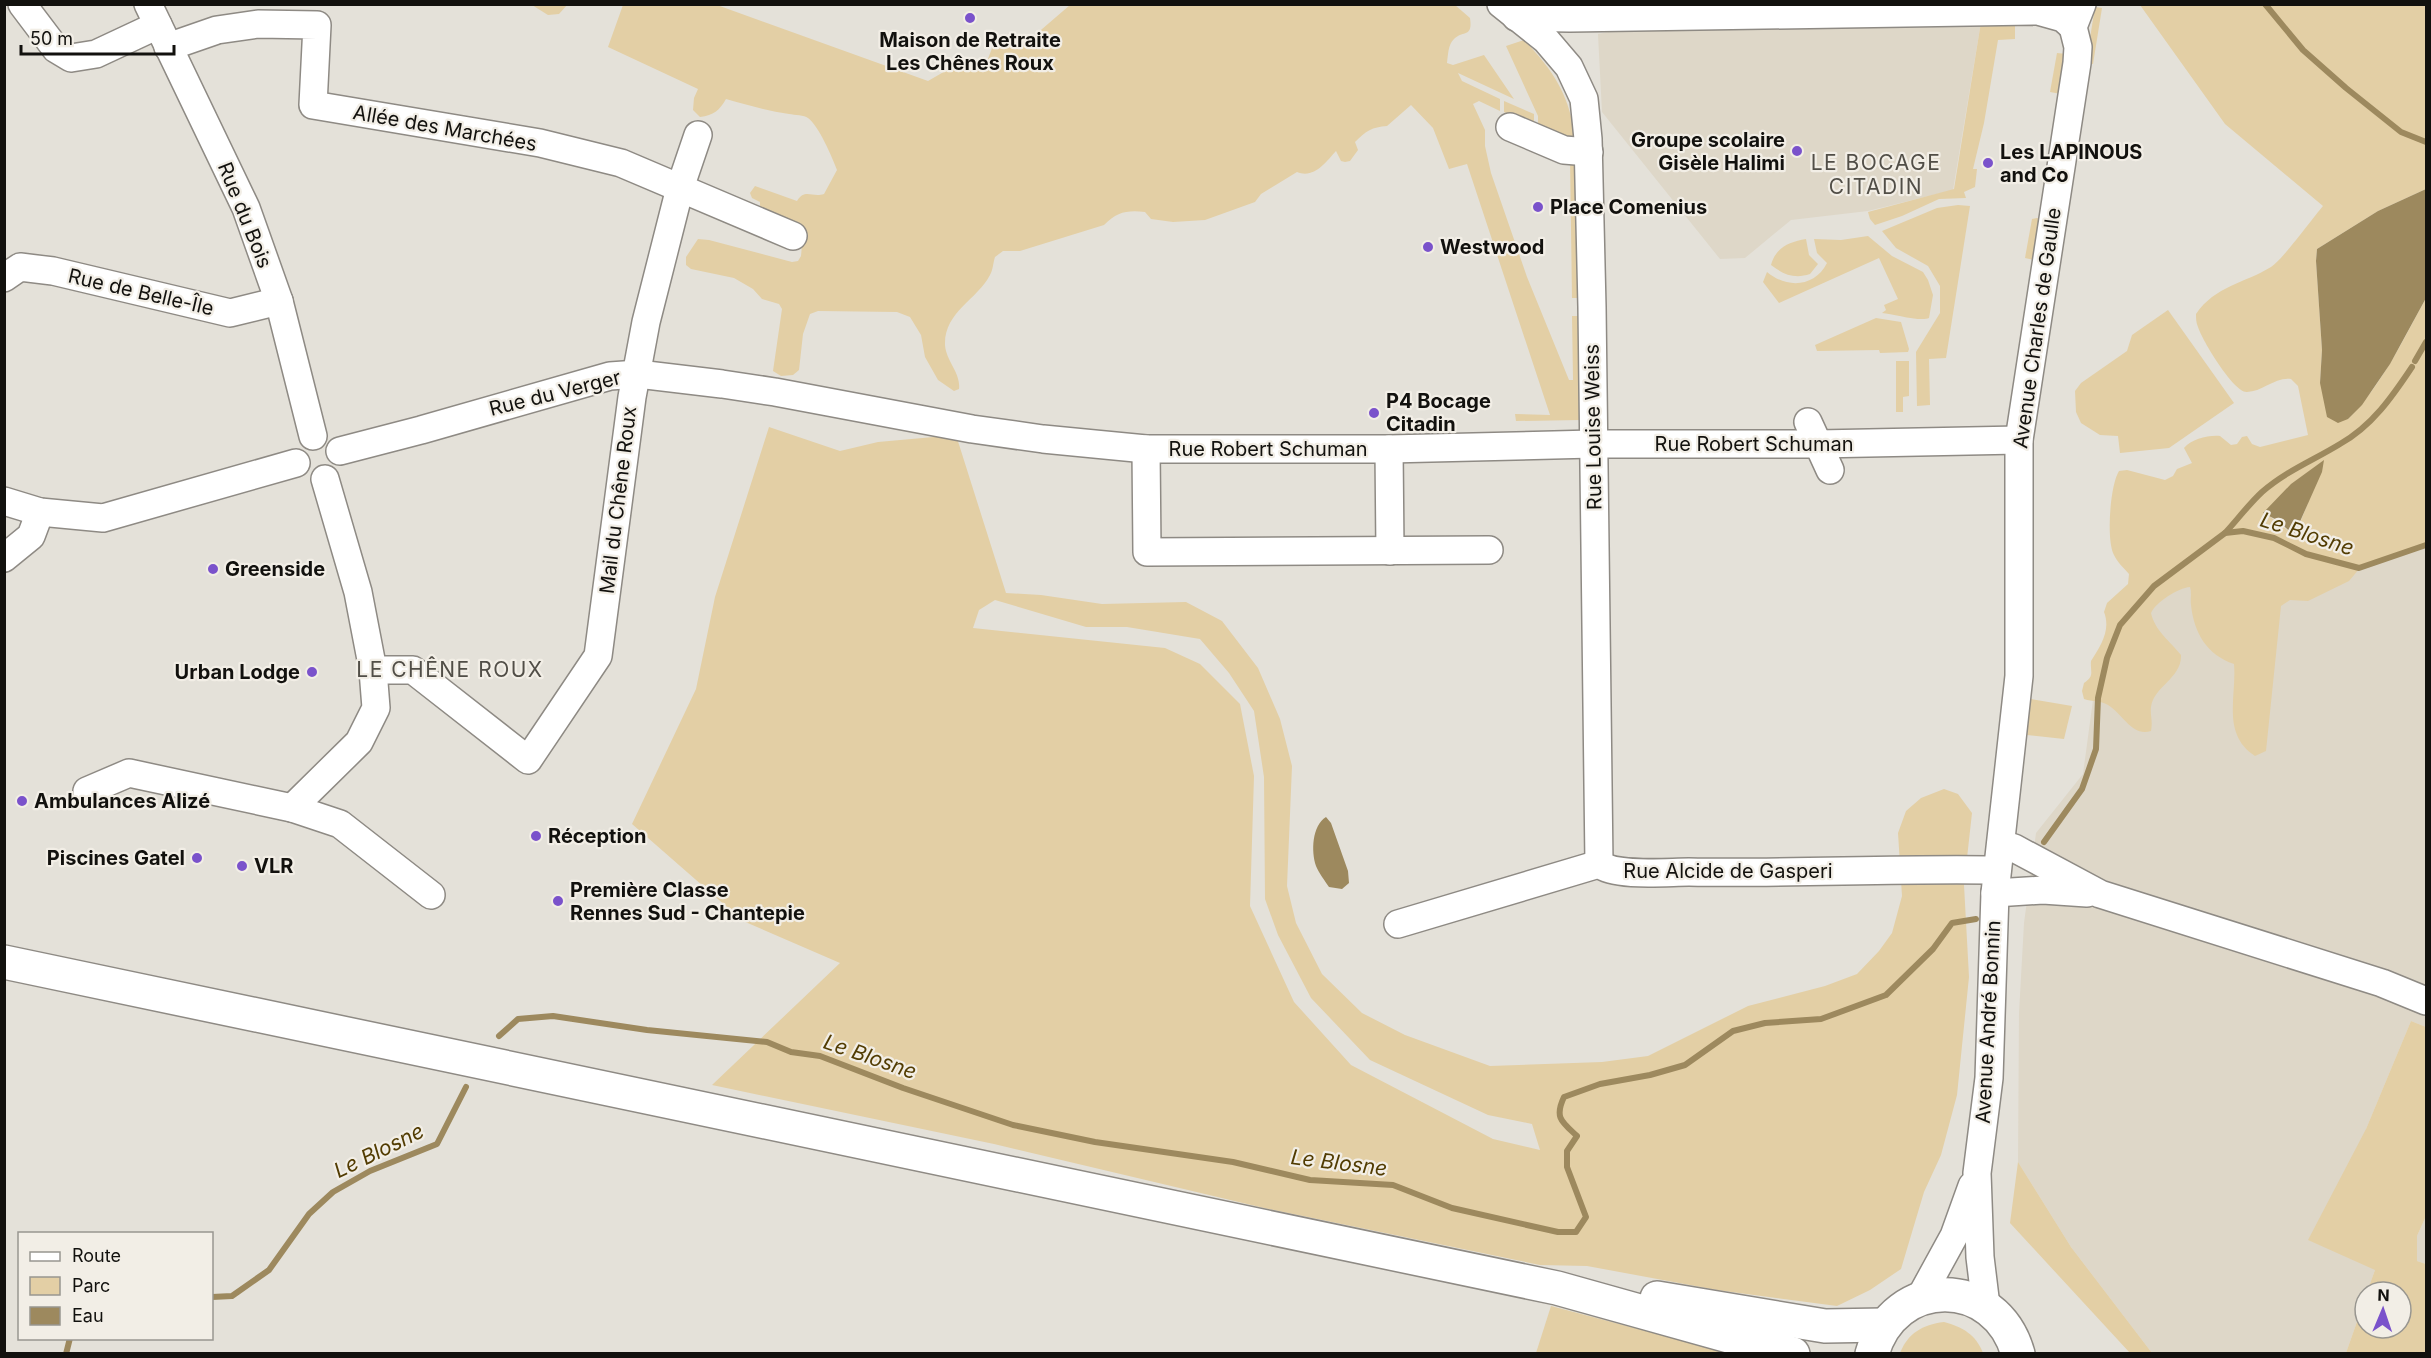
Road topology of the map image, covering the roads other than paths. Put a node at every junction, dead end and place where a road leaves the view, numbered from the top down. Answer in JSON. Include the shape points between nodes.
{"nodes":[{"id":1,"x":21,"y":4,"type":"edge"},
{"id":2,"x":1787,"y":10,"type":"edge"},
{"id":3,"x":1509,"y":11,"type":"edge"},
{"id":4,"x":2078,"y":16,"type":"edge"},
{"id":5,"x":158,"y":26,"type":"edge"},
{"id":6,"x":1510,"y":127,"type":"dead end"},
{"id":7,"x":698,"y":135,"type":"dead end"},
{"id":8,"x":1589,"y":152,"type":"junction"},
{"id":9,"x":680,"y":188,"type":"junction"},
{"id":10,"x":793,"y":236,"type":"dead end"},
{"id":11,"x":4,"y":278,"type":"edge"},
{"id":12,"x":279,"y":301,"type":"junction"},
{"id":13,"x":638,"y":374,"type":"junction"},
{"id":14,"x":775,"y":392,"type":"joint"},
{"id":15,"x":1813,"y":433,"type":"junction"},
{"id":16,"x":313,"y":436,"type":"junction"},
{"id":17,"x":2019,"y":440,"type":"junction"},
{"id":18,"x":1593,"y":444,"type":"junction"},
{"id":19,"x":1146,"y":449,"type":"junction"},
{"id":20,"x":1389,"y":449,"type":"junction"},
{"id":21,"x":340,"y":450,"type":"junction"},
{"id":22,"x":296,"y":463,"type":"junction"},
{"id":23,"x":1830,"y":470,"type":"dead end"},
{"id":24,"x":325,"y":479,"type":"junction"},
{"id":25,"x":4,"y":501,"type":"edge"},
{"id":26,"x":40,"y":512,"type":"junction"},
{"id":27,"x":1488,"y":550,"type":"dead end"},
{"id":28,"x":1390,"y":551,"type":"junction"},
{"id":29,"x":4,"y":558,"type":"edge"},
{"id":30,"x":373,"y":670,"type":"junction"},
{"id":31,"x":87,"y":791,"type":"dead end"},
{"id":32,"x":292,"y":808,"type":"junction"},
{"id":33,"x":2001,"y":844,"type":"junction"},
{"id":34,"x":1599,"y":864,"type":"junction"},
{"id":35,"x":1996,"y":882,"type":"junction"},
{"id":36,"x":2100,"y":894,"type":"junction"},
{"id":37,"x":431,"y":895,"type":"dead end"},
{"id":38,"x":1398,"y":924,"type":"dead end"},
{"id":39,"x":4,"y":962,"type":"edge"},
{"id":40,"x":2427,"y":1001,"type":"edge"},
{"id":41,"x":1977,"y":1173,"type":"junction"},
{"id":42,"x":1557,"y":1287,"type":"junction"},
{"id":43,"x":1920,"y":1298,"type":"junction"},
{"id":44,"x":1986,"y":1306,"type":"junction"},
{"id":45,"x":1878,"y":1339,"type":"edge"},
{"id":46,"x":1793,"y":1353,"type":"edge"},
{"id":47,"x":2019,"y":1353,"type":"edge"}],
"edges":[{"from":1,"to":5,"type":"street","via":[[56,49],[71,58],[96,54]]},
{"from":2,"to":3,"type":"street"},
{"from":2,"to":4,"type":"street","via":[[2038,11],[2063,18]]},
{"from":3,"to":8,"type":"street","name":"Rue Louise Weiss","via":[[1546,40],[1569,67],[1584,99]]},
{"from":4,"to":17,"type":"street","name":"Avenue Charles de Gaulle","via":[[2077,63]]},
{"from":5,"to":9,"type":"street","name":"Allée des Marchées","via":[[217,30],[258,24],[317,25],[313,105],[540,143],[621,162]]},
{"from":5,"to":12,"type":"street","name":"Rue du Bois","via":[[246,208]]},
{"from":6,"to":8,"type":"street","via":[[1564,150]]},
{"from":7,"to":9,"type":"street","name":"Mail du Chêne Roux"},
{"from":8,"to":18,"type":"street","name":"Rue Louise Weiss"},
{"from":9,"to":10,"type":"street","name":"Allée des Marchées"},
{"from":9,"to":13,"type":"street","name":"Mail du Chêne Roux","via":[[646,322]]},
{"from":11,"to":12,"type":"street","name":"Rue de Belle-Île","via":[[20,267],[53,272],[230,313]]},
{"from":12,"to":16,"type":"street","name":"Rue du Bois"},
{"from":13,"to":14,"type":"street","name":"Rue du Verger"},
{"from":13,"to":21,"type":"street","name":"Rue du Verger","via":[[610,376]]},
{"from":13,"to":30,"type":"street","name":"Mail du Chêne Roux","via":[[598,656],[528,760],[413,670]]},
{"from":14,"to":19,"type":"street","name":"Rue Robert Schuman","via":[[972,429]]},
{"from":15,"to":17,"type":"street","name":"Rue Robert Schuman"},
{"from":15,"to":18,"type":"street","name":"Rue Robert Schuman"},
{"from":15,"to":23,"type":"street"},
{"from":16,"to":21,"type":"street","via":[[328,437]]},
{"from":16,"to":22,"type":"street","via":[[299,445]]},
{"from":17,"to":33,"type":"street","name":"Avenue Charles de Gaulle","via":[[2020,655]]},
{"from":18,"to":20,"type":"street","name":"Rue Robert Schuman"},
{"from":18,"to":34,"type":"street","name":"Rue Louise Weiss"},
{"from":19,"to":20,"type":"street","name":"Rue Robert Schuman"},
{"from":19,"to":28,"type":"street","via":[[1147,552]]},
{"from":20,"to":28,"type":"street"},
{"from":21,"to":24,"type":"street","via":[[338,469]]},
{"from":22,"to":24,"type":"street","via":[[306,477]]},
{"from":22,"to":26,"type":"street","via":[[103,519]]},
{"from":24,"to":30,"type":"street","via":[[358,592]]},
{"from":25,"to":26,"type":"street"},
{"from":26,"to":29,"type":"street","via":[[32,536]]},
{"from":27,"to":28,"type":"street"},
{"from":30,"to":32,"type":"street","via":[[376,708],[359,742]]},
{"from":31,"to":32,"type":"street","via":[[129,773]]},
{"from":32,"to":37,"type":"street","via":[[340,824]]},
{"from":33,"to":35,"type":"street","name":"Avenue Charles de Gaulle"},
{"from":33,"to":36,"type":"street"},
{"from":34,"to":35,"type":"street","name":"Rue Alcide de Gasperi","via":[[1618,871]]},
{"from":34,"to":38,"type":"street","name":"Rue Alcide de Gasperi"},
{"from":35,"to":36,"type":"street","name":"Rue Alcide de Gasperi"},
{"from":35,"to":41,"type":"street","name":"Avenue André Bonnin","via":[[1989,1078]]},
{"from":36,"to":40,"type":"street","via":[[2382,983]]},
{"from":39,"to":42,"type":"main road"},
{"from":41,"to":43,"type":"street","name":"Avenue André Bonnin","via":[[1954,1236]]},
{"from":41,"to":44,"type":"street","name":"Avenue André Bonnin"},
{"from":42,"to":45,"type":"main road","via":[[1680,1301]]},
{"from":42,"to":46,"type":"main road"},
{"from":43,"to":44,"type":"main road","via":[[1954,1295]]},
{"from":43,"to":45,"type":"main road","via":[[1900,1309]]},
{"from":44,"to":47,"type":"main road","via":[[2011,1334]]}]}
